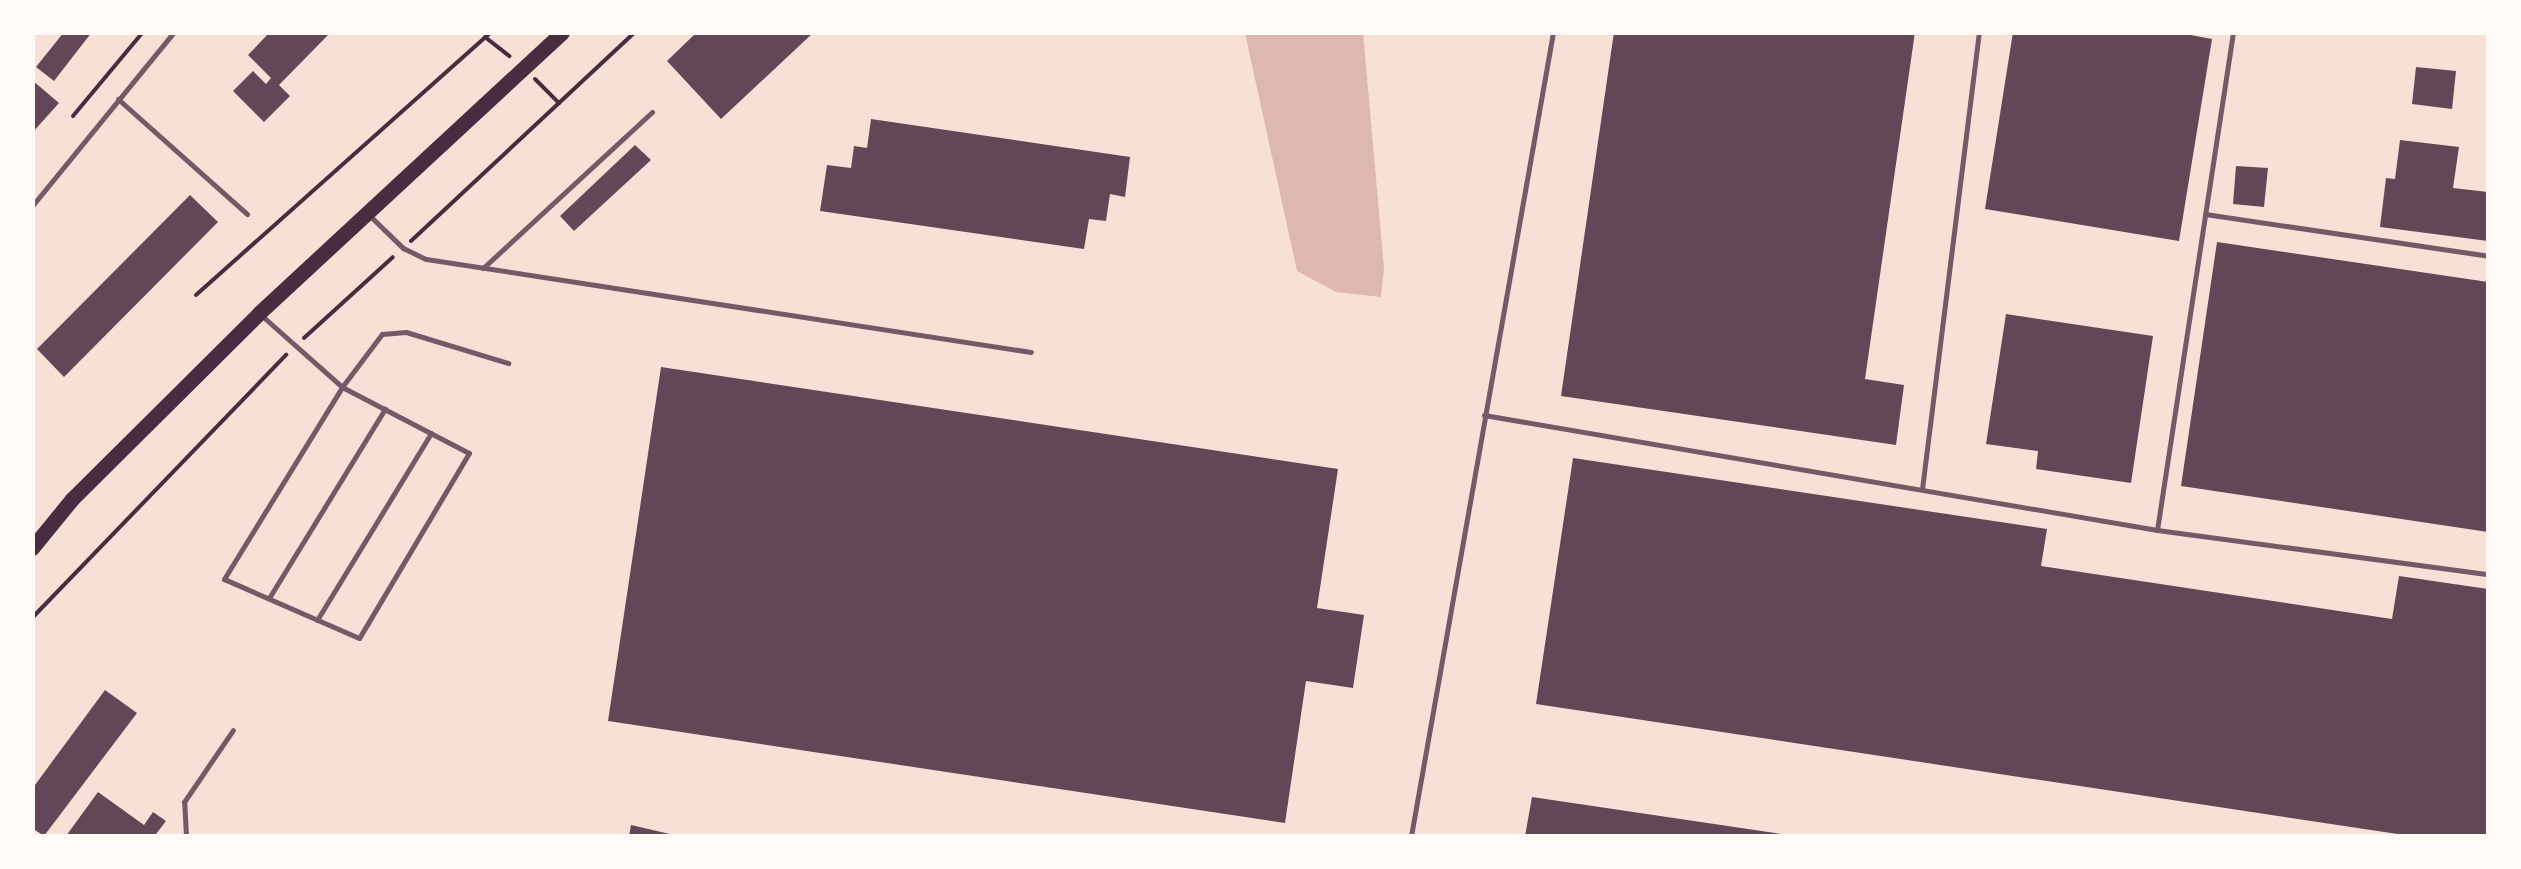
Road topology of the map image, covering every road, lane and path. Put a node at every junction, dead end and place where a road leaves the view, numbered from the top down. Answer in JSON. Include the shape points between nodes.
{"nodes":[{"id":1,"x":143,"y":32,"type":"edge"},
{"id":2,"x":174,"y":32,"type":"edge"},
{"id":3,"x":491,"y":32,"type":"edge"},
{"id":4,"x":562,"y":32,"type":"edge"},
{"id":5,"x":634,"y":32,"type":"edge"},
{"id":6,"x":1553,"y":32,"type":"edge"},
{"id":7,"x":1979,"y":32,"type":"edge"},
{"id":8,"x":2233,"y":32,"type":"edge"},
{"id":9,"x":118,"y":99,"type":"junction"},
{"id":10,"x":652,"y":112,"type":"dead end"},
{"id":11,"x":74,"y":116,"type":"dead end"},
{"id":12,"x":32,"y":206,"type":"edge"},
{"id":13,"x":366,"y":212,"type":"junction"},
{"id":14,"x":247,"y":214,"type":"dead end"},
{"id":15,"x":2206,"y":214,"type":"junction"},
{"id":16,"x":403,"y":248,"type":"junction"},
{"id":17,"x":2488,"y":256,"type":"edge"},
{"id":18,"x":483,"y":268,"type":"junction"},
{"id":19,"x":196,"y":295,"type":"dead end"},
{"id":20,"x":259,"y":313,"type":"junction"},
{"id":21,"x":295,"y":345,"type":"junction"},
{"id":22,"x":1032,"y":352,"type":"dead end"},
{"id":23,"x":508,"y":363,"type":"dead end"},
{"id":24,"x":342,"y":386,"type":"junction"},
{"id":25,"x":385,"y":409,"type":"junction"},
{"id":26,"x":1484,"y":415,"type":"junction"},
{"id":27,"x":431,"y":433,"type":"junction"},
{"id":28,"x":1922,"y":489,"type":"junction"},
{"id":29,"x":2157,"y":530,"type":"junction"},
{"id":30,"x":32,"y":548,"type":"edge"},
{"id":31,"x":2488,"y":574,"type":"edge"},
{"id":32,"x":269,"y":598,"type":"junction"},
{"id":33,"x":32,"y":618,"type":"edge"},
{"id":34,"x":317,"y":620,"type":"junction"},
{"id":35,"x":233,"y":730,"type":"dead end"},
{"id":36,"x":186,"y":836,"type":"edge"},
{"id":37,"x":1410,"y":836,"type":"edge"}],
"edges":[{"from":1,"to":11,"type":"path"},
{"from":2,"to":9,"type":"lane"},
{"from":3,"to":19,"type":"path"},
{"from":4,"to":13,"type":"main road"},
{"from":5,"to":16,"type":"path"},
{"from":6,"to":26,"type":"lane"},
{"from":7,"to":28,"type":"lane"},
{"from":8,"to":15,"type":"lane"},
{"from":9,"to":12,"type":"lane"},
{"from":9,"to":14,"type":"lane"},
{"from":10,"to":18,"type":"lane"},
{"from":13,"to":16,"type":"lane"},
{"from":13,"to":20,"type":"main road"},
{"from":15,"to":17,"type":"lane"},
{"from":15,"to":29,"type":"lane"},
{"from":16,"to":18,"type":"lane","via":[[426,259]]},
{"from":16,"to":21,"type":"path"},
{"from":18,"to":22,"type":"lane"},
{"from":20,"to":21,"type":"lane"},
{"from":20,"to":30,"type":"main road","via":[[72,499]]},
{"from":21,"to":24,"type":"lane"},
{"from":21,"to":33,"type":"path"},
{"from":23,"to":24,"type":"lane","via":[[392,331],[382,334]]},
{"from":24,"to":25,"type":"lane"},
{"from":24,"to":32,"type":"lane","via":[[224,579]]},
{"from":25,"to":27,"type":"lane"},
{"from":25,"to":32,"type":"lane"},
{"from":26,"to":28,"type":"lane"},
{"from":26,"to":37,"type":"lane"},
{"from":27,"to":34,"type":"lane"},
{"from":27,"to":34,"type":"lane","via":[[469,453],[359,638]]},
{"from":28,"to":29,"type":"lane"},
{"from":29,"to":31,"type":"lane"},
{"from":32,"to":34,"type":"lane"},
{"from":35,"to":36,"type":"lane","via":[[184,802]]}]}
